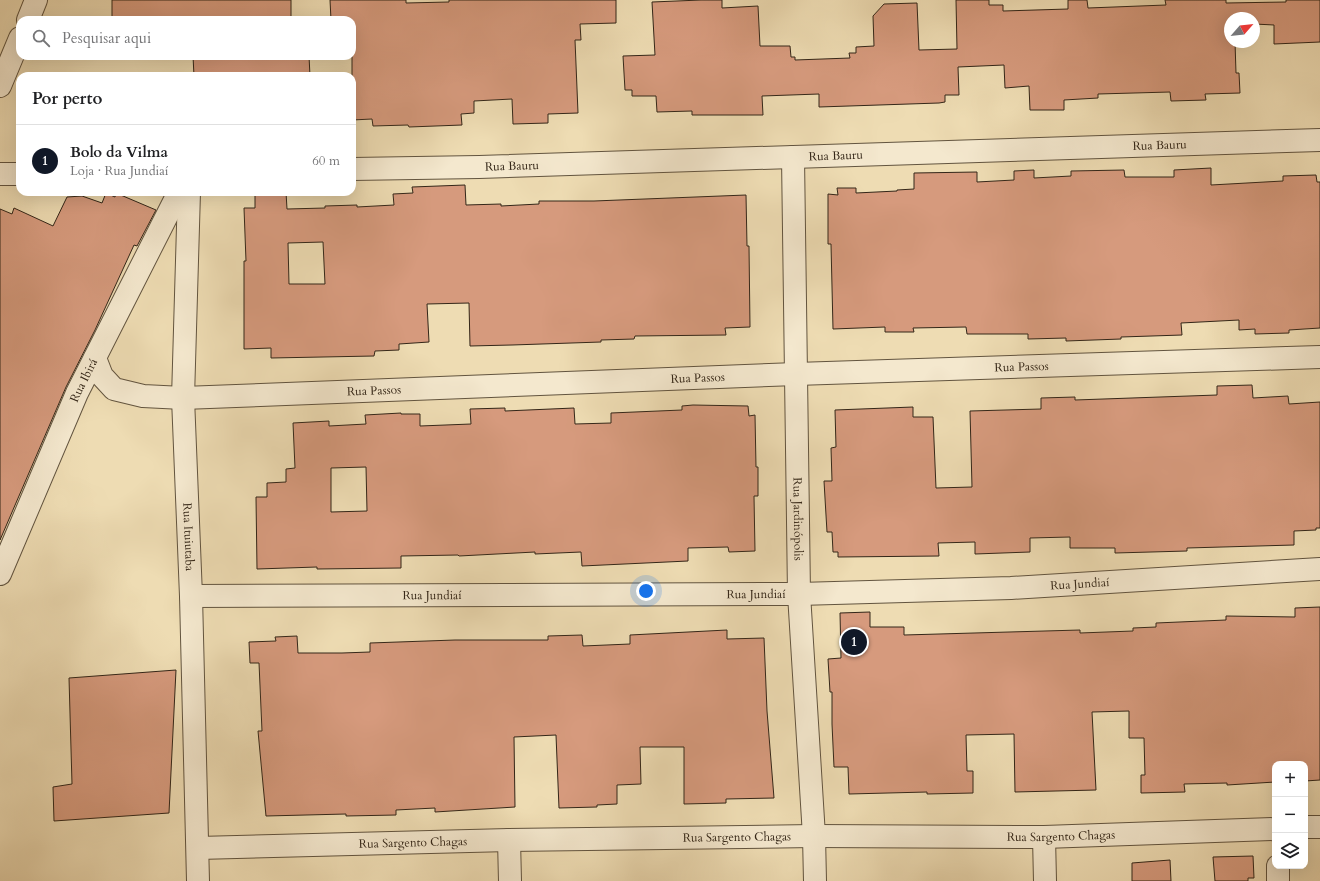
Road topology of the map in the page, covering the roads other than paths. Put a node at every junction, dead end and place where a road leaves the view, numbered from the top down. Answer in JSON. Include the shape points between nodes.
{"nodes":[{"id":1,"x":36,"y":0,"type":"edge"},
{"id":2,"x":30,"y":16,"type":"edge"},
{"id":3,"x":16,"y":48,"type":"edge"},
{"id":4,"x":0,"y":86,"type":"edge"},
{"id":5,"x":1320,"y":140,"type":"edge"},
{"id":6,"x":793,"y":157,"type":"junction"},
{"id":7,"x":356,"y":169,"type":"edge"},
{"id":8,"x":0,"y":174,"type":"edge"},
{"id":9,"x":16,"y":174,"type":"edge"},
{"id":10,"x":177,"y":196,"type":"edge"},
{"id":11,"x":189,"y":196,"type":"edge"},
{"id":12,"x":1320,"y":357,"type":"edge"},
{"id":13,"x":95,"y":358,"type":"junction"},
{"id":14,"x":796,"y":374,"type":"junction"},
{"id":15,"x":183,"y":398,"type":"junction"},
{"id":16,"x":1320,"y":569,"type":"edge"},
{"id":17,"x":0,"y":574,"type":"edge"},
{"id":18,"x":799,"y":594,"type":"junction"},
{"id":19,"x":191,"y":596,"type":"junction"},
{"id":20,"x":1308,"y":827,"type":"edge"},
{"id":21,"x":1320,"y":827,"type":"edge"},
{"id":22,"x":1272,"y":829,"type":"edge"},
{"id":23,"x":814,"y":836,"type":"junction"},
{"id":24,"x":1044,"y":837,"type":"junction"},
{"id":25,"x":509,"y":840,"type":"junction"},
{"id":26,"x":198,"y":848,"type":"junction"},
{"id":27,"x":1278,"y":869,"type":"edge"},
{"id":28,"x":198,"y":881,"type":"edge"},
{"id":29,"x":510,"y":881,"type":"edge"},
{"id":30,"x":815,"y":881,"type":"edge"},
{"id":31,"x":1045,"y":881,"type":"edge"},
{"id":32,"x":1278,"y":881,"type":"edge"}],
"edges":[{"from":1,"to":2,"type":"street"},
{"from":3,"to":4,"type":"street"},
{"from":5,"to":6,"type":"street","name":"Rua Bauru"},
{"from":6,"to":7,"type":"street","name":"Rua Bauru"},
{"from":6,"to":14,"type":"street","name":"Rua Jardinópolis"},
{"from":8,"to":9,"type":"street"},
{"from":10,"to":13,"type":"street","name":"Rua Ibirá"},
{"from":11,"to":15,"type":"street","name":"Rua Ituiutaba"},
{"from":12,"to":14,"type":"street","name":"Rua Passos"},
{"from":13,"to":15,"type":"street","name":"Rua Passos","via":[[102,376],[114,389],[143,396]]},
{"from":13,"to":17,"type":"street","name":"Rua Ibirá","via":[[77,393]]},
{"from":14,"to":15,"type":"street","name":"Rua Passos"},
{"from":14,"to":18,"type":"street","name":"Rua Jardinópolis"},
{"from":15,"to":19,"type":"street","name":"Rua Ituiutaba"},
{"from":16,"to":18,"type":"street","name":"Rua Jundiaí","via":[[1011,588]]},
{"from":18,"to":19,"type":"street","name":"Rua Jundiaí"},
{"from":18,"to":23,"type":"street","name":"Rua Jardinópolis"},
{"from":19,"to":26,"type":"street","name":"Rua Ituiutaba"},
{"from":20,"to":21,"type":"street"},
{"from":22,"to":24,"type":"street","name":"Rua Sargento Chagas"},
{"from":23,"to":24,"type":"street","name":"Rua Sargento Chagas"},
{"from":23,"to":25,"type":"street","name":"Rua Sargento Chagas"},
{"from":23,"to":30,"type":"street","name":"Rua Jardinópolis"},
{"from":24,"to":31,"type":"street"},
{"from":25,"to":26,"type":"street","name":"Rua Sargento Chagas"},
{"from":25,"to":29,"type":"street"},
{"from":26,"to":28,"type":"street","name":"Rua Ituiutaba"},
{"from":27,"to":32,"type":"street"}]}
